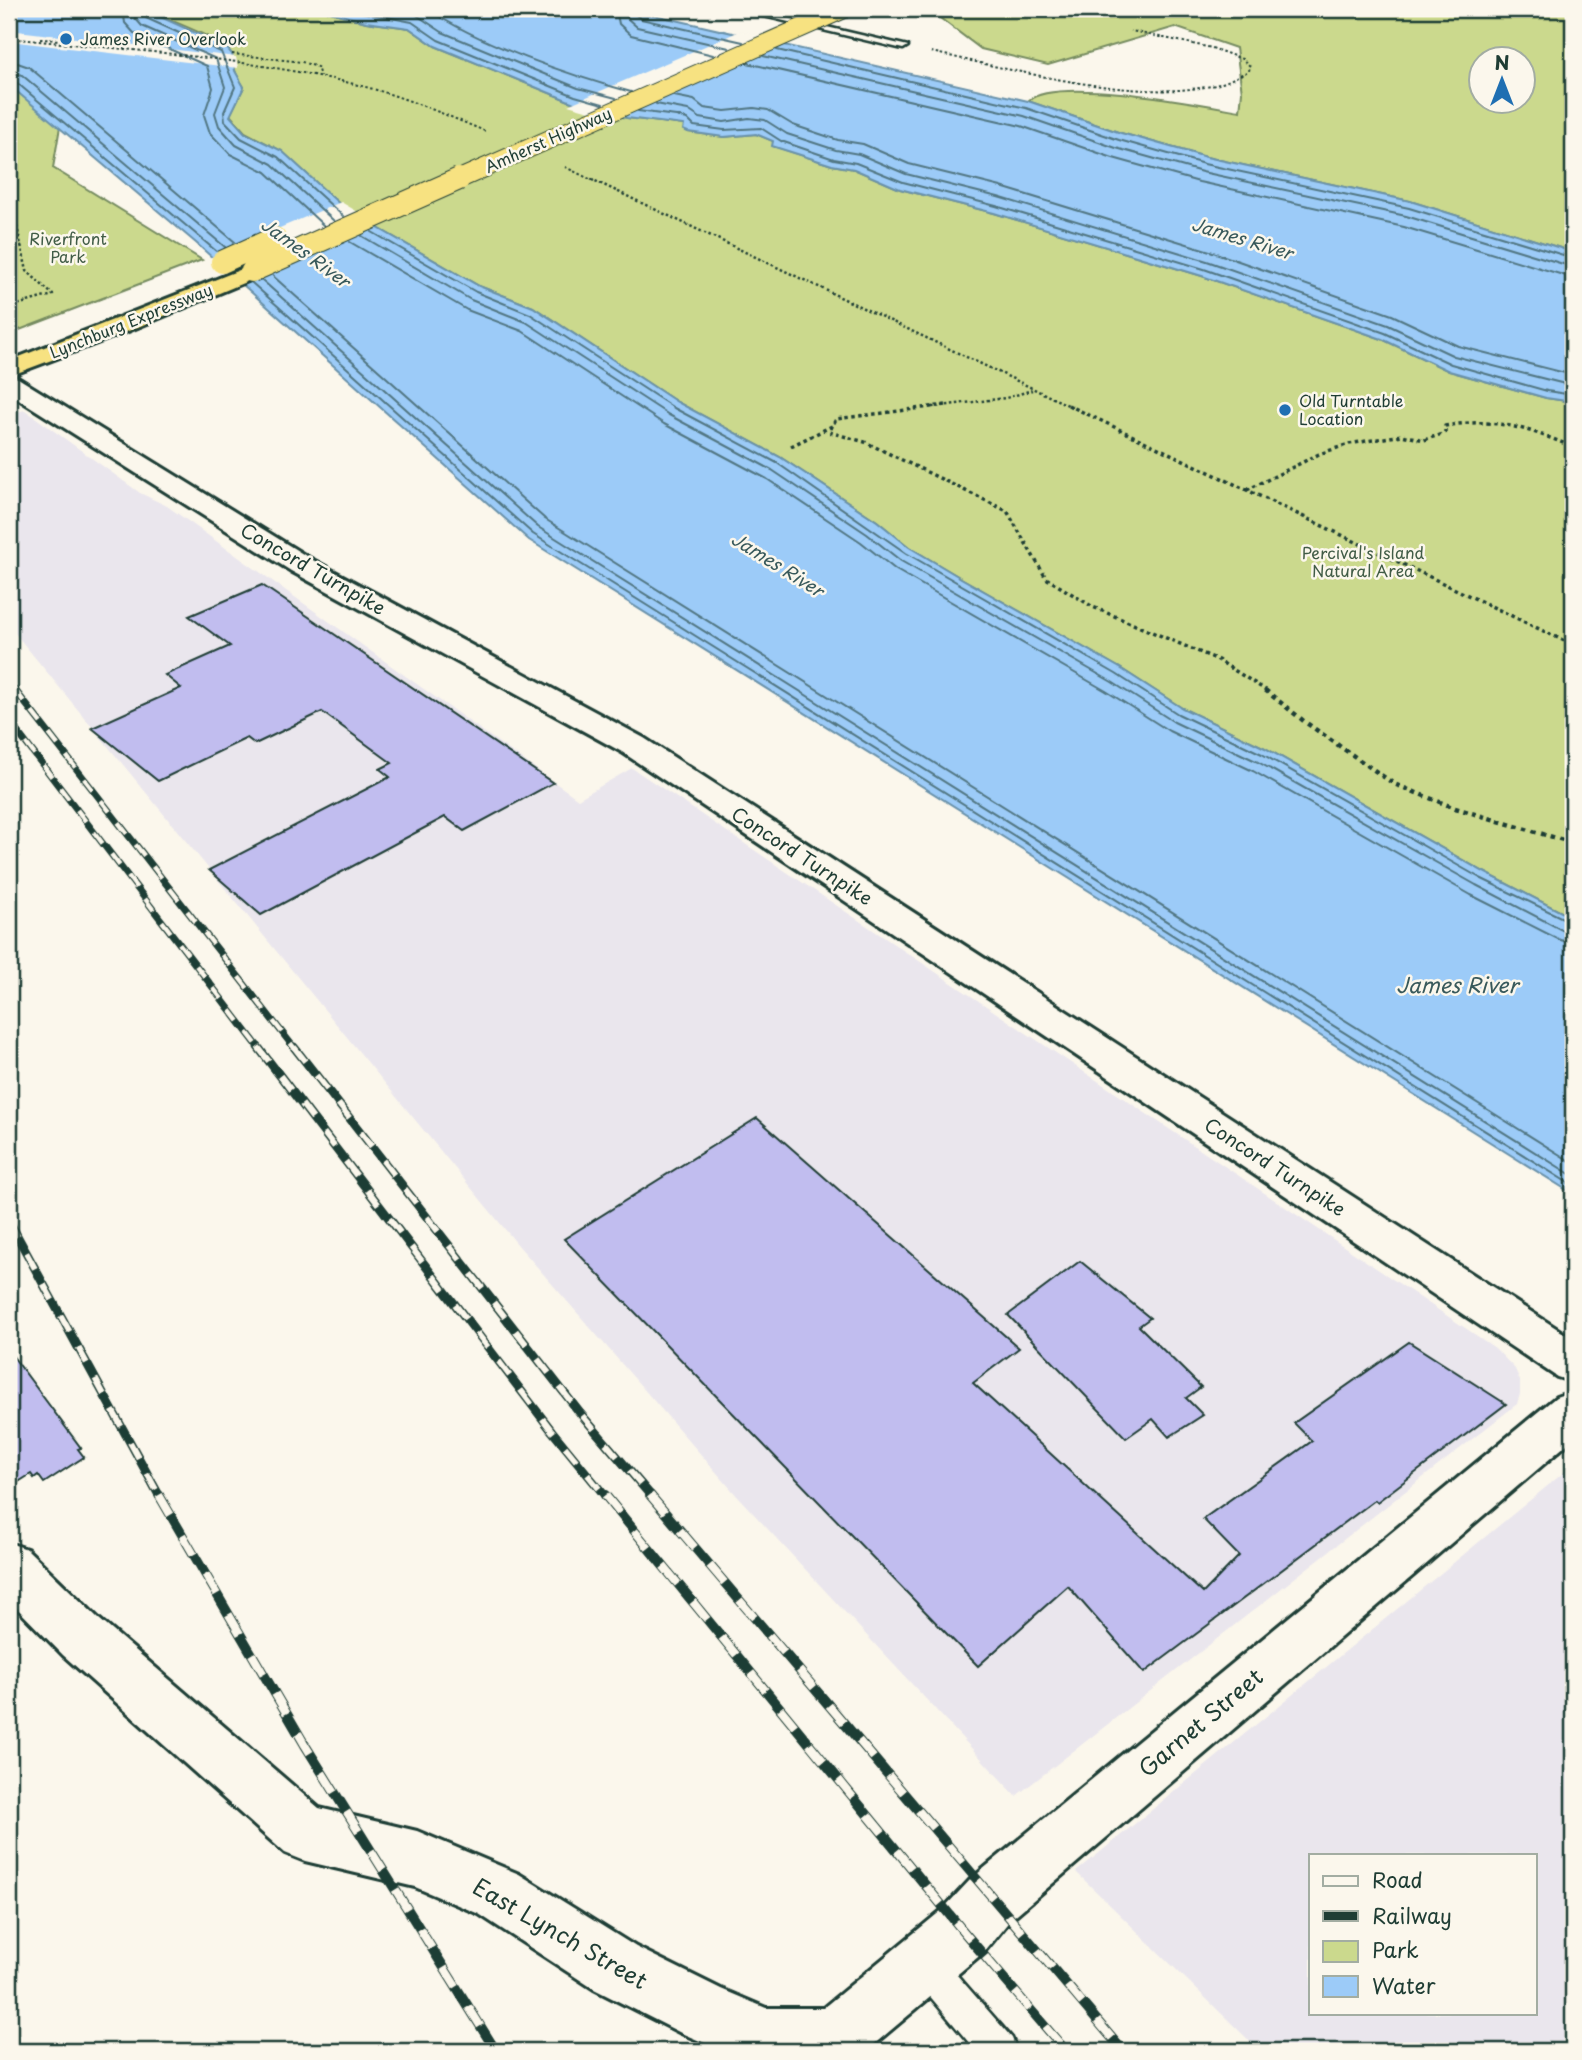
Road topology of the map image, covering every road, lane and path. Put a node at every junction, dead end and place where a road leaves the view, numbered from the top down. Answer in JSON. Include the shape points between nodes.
{"nodes":[{"id":1,"x":739,"y":9,"type":"edge"},
{"id":2,"x":808,"y":9,"type":"edge"},
{"id":3,"x":845,"y":9,"type":"edge"},
{"id":4,"x":1131,"y":31,"type":"dead end"},
{"id":5,"x":45,"y":36,"type":"dead end"},
{"id":6,"x":9,"y":38,"type":"edge"},
{"id":7,"x":63,"y":40,"type":"junction"},
{"id":8,"x":901,"y":42,"type":"joint"},
{"id":9,"x":51,"y":43,"type":"junction"},
{"id":10,"x":56,"y":43,"type":"junction"},
{"id":11,"x":232,"y":54,"type":"dead end"},
{"id":12,"x":321,"y":76,"type":"junction"},
{"id":13,"x":489,"y":133,"type":"dead end"},
{"id":14,"x":558,"y":164,"type":"dead end"},
{"id":15,"x":400,"y":184,"type":"dead end"},
{"id":16,"x":9,"y":192,"type":"edge"},
{"id":17,"x":297,"y":229,"type":"dead end"},
{"id":18,"x":252,"y":271,"type":"joint"},
{"id":19,"x":9,"y":307,"type":"edge"},
{"id":20,"x":9,"y":346,"type":"edge"},
{"id":21,"x":9,"y":369,"type":"edge"},
{"id":22,"x":9,"y":383,"type":"edge"},
{"id":23,"x":1033,"y":389,"type":"junction"},
{"id":24,"x":832,"y":425,"type":"junction"},
{"id":25,"x":791,"y":446,"type":"dead end"},
{"id":26,"x":1573,"y":447,"type":"edge"},
{"id":27,"x":1246,"y":490,"type":"junction"},
{"id":28,"x":1573,"y":645,"type":"edge"},
{"id":29,"x":1573,"y":843,"type":"edge"},
{"id":30,"x":1573,"y":1363,"type":"edge"},
{"id":31,"x":1573,"y":1411,"type":"edge"},
{"id":32,"x":9,"y":1566,"type":"edge"},
{"id":33,"x":924,"y":1963,"type":"junction"},
{"id":34,"x":833,"y":2039,"type":"joint"},
{"id":35,"x":999,"y":2051,"type":"edge"}],
"edges":[{"from":1,"to":8,"type":"lane","via":[[887,43]]},
{"from":2,"to":15,"type":"highway","name":"Amherst Highway"},
{"from":3,"to":18,"type":"highway","name":"Amherst Highway","bridge":true},
{"from":4,"to":8,"type":"path","via":[[1237,56],[1250,66],[1249,71],[1227,82],[1197,87],[1103,86]]},
{"from":5,"to":7,"type":"path"},
{"from":6,"to":9,"type":"path"},
{"from":7,"to":9,"type":"path","via":[[40,39],[55,41]]},
{"from":7,"to":10,"type":"path"},
{"from":9,"to":10,"type":"path"},
{"from":10,"to":12,"type":"path"},
{"from":11,"to":12,"type":"path","via":[[302,62],[317,67]]},
{"from":12,"to":13,"type":"path","via":[[386,93]]},
{"from":14,"to":23,"type":"path"},
{"from":16,"to":19,"type":"path","via":[[27,271],[53,295]]},
{"from":17,"to":20,"type":"highway","name":"Lynchburg Expressway","bridge":true},
{"from":18,"to":21,"type":"highway","name":"Lynchburg Expressway"},
{"from":22,"to":30,"type":"street","name":"Concord Turnpike","via":[[301,565],[633,745]]},
{"from":23,"to":24,"type":"path","via":[[1006,398],[836,419]]},
{"from":23,"to":27,"type":"path"},
{"from":24,"to":25,"type":"path"},
{"from":24,"to":29,"type":"path","via":[[829,432],[865,442],[1007,511],[1046,578],[1093,607],[1218,660],[1394,784],[1455,808]]},
{"from":26,"to":27,"type":"path","via":[[1516,424],[1460,423],[1445,426],[1445,433],[1424,440],[1402,435],[1349,444],[1318,454]]},
{"from":27,"to":28,"type":"path"},
{"from":31,"to":33,"type":"street","name":"Garnet Street","via":[[991,1899],[963,1931]]},
{"from":32,"to":34,"type":"street","name":"East Lynch Street","via":[[81,1637],[304,1833],[417,1859],[499,1894],[615,1968],[766,2038]]},
{"from":33,"to":34,"type":"street","name":"Garnet Street"},
{"from":33,"to":35,"type":"lane"}]}
